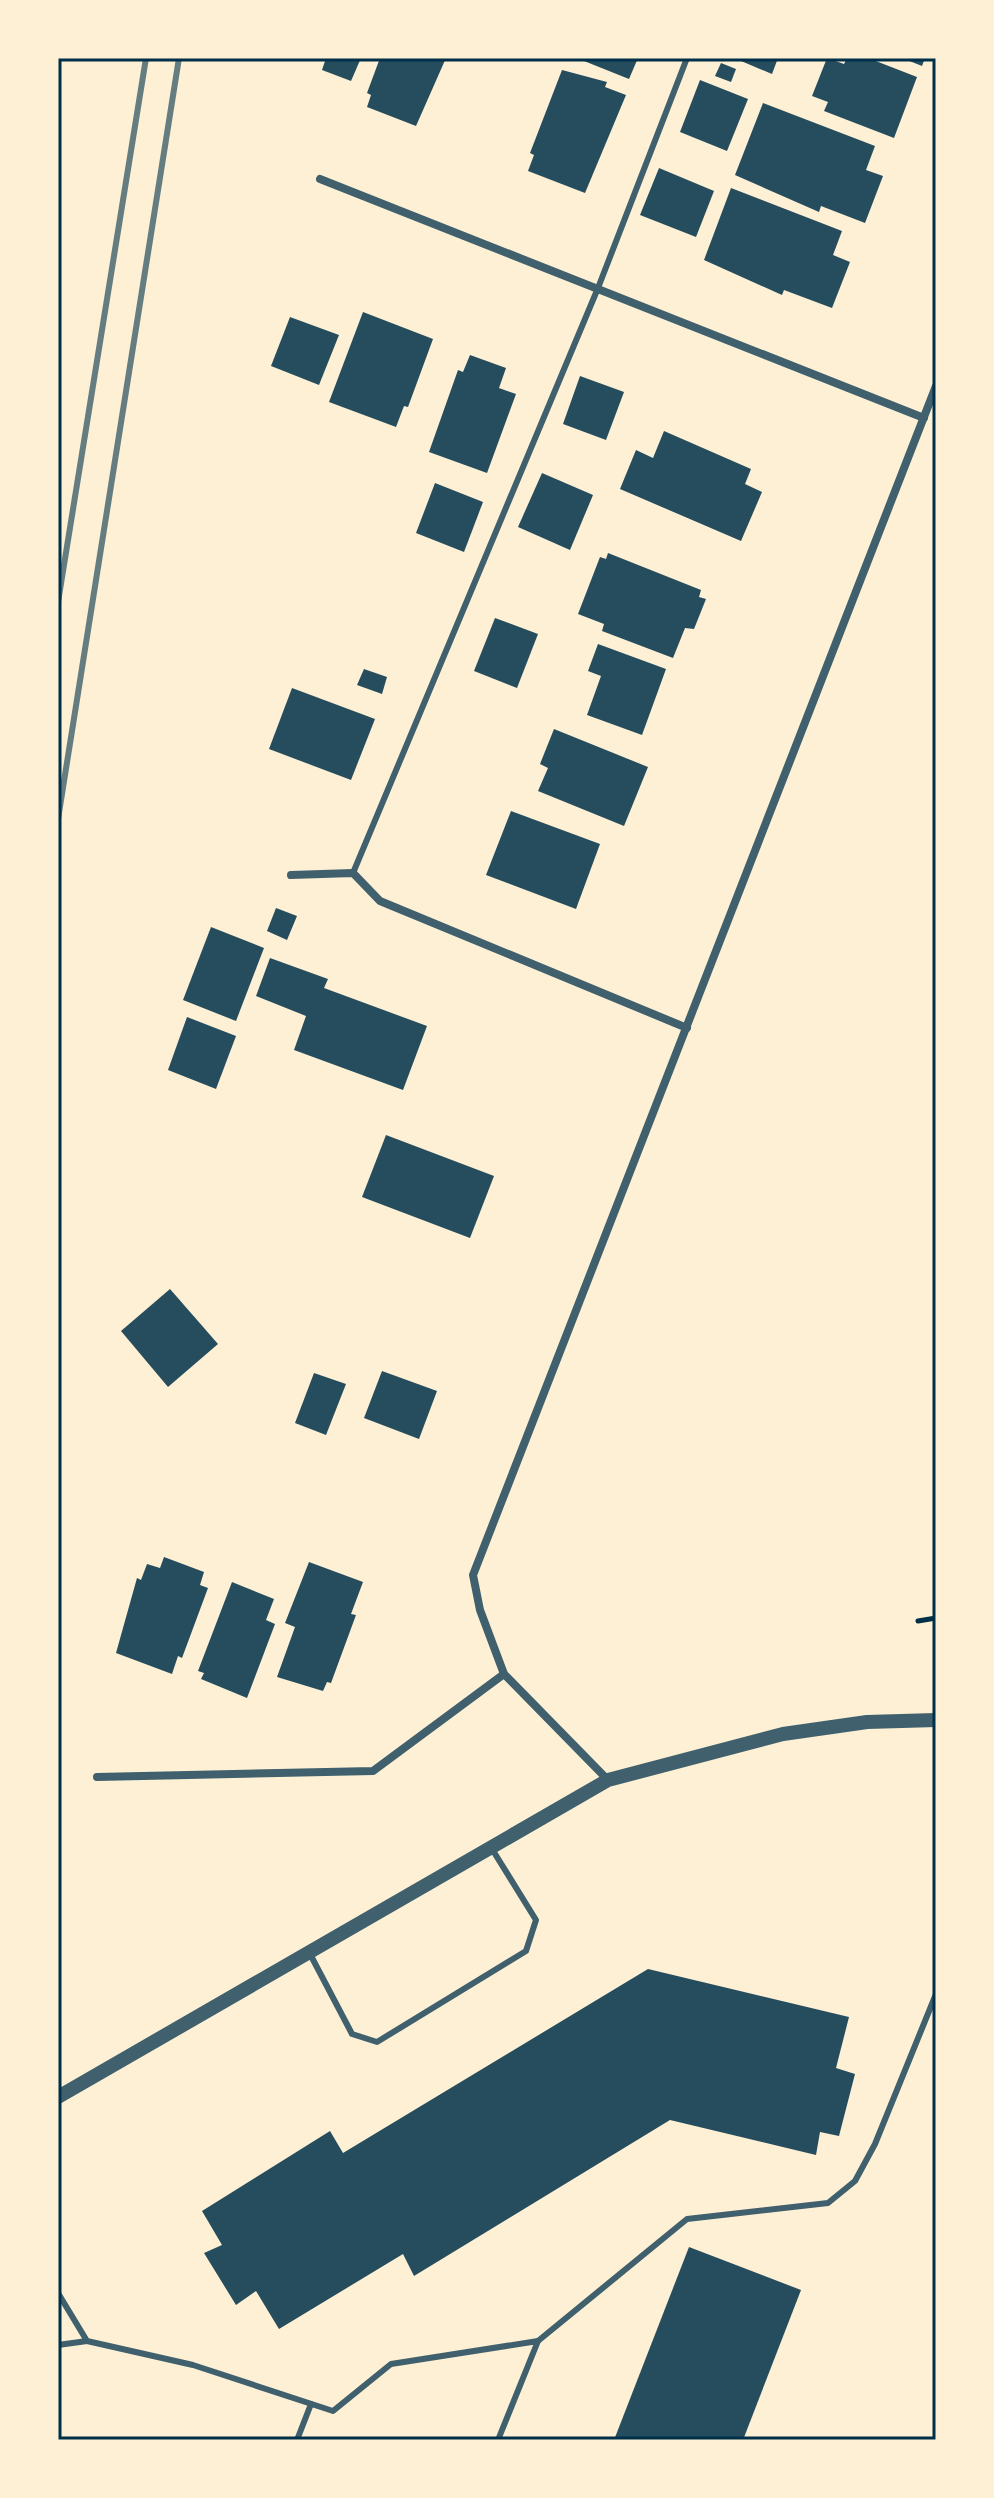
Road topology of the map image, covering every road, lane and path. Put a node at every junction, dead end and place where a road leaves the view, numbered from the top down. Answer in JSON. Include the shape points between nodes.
{"nodes":[{"id":1,"x":687,"y":58,"type":"edge"},
{"id":2,"x":320,"y":179,"type":"dead end"},
{"id":3,"x":598,"y":288,"type":"junction"},
{"id":4,"x":936,"y":386,"type":"edge"},
{"id":5,"x":924,"y":418,"type":"junction"},
{"id":6,"x":353,"y":873,"type":"junction"},
{"id":7,"x":291,"y":875,"type":"dead end"},
{"id":8,"x":687,"y":1028,"type":"junction"},
{"id":9,"x":936,"y":1618,"type":"edge"},
{"id":10,"x":918,"y":1621,"type":"dead end"},
{"id":11,"x":504,"y":1674,"type":"junction"},
{"id":12,"x":936,"y":1720,"type":"edge"},
{"id":13,"x":97,"y":1777,"type":"dead end"},
{"id":14,"x":608,"y":1780,"type":"junction"},
{"id":15,"x":491,"y":1847,"type":"junction"},
{"id":16,"x":309,"y":1952,"type":"junction"},
{"id":17,"x":936,"y":1994,"type":"edge"},
{"id":18,"x":58,"y":2097,"type":"edge"},
{"id":19,"x":58,"y":2293,"type":"edge"},
{"id":20,"x":87,"y":2341,"type":"junction"},
{"id":21,"x":538,"y":2341,"type":"junction"},
{"id":22,"x":58,"y":2345,"type":"edge"},
{"id":23,"x":311,"y":2404,"type":"junction"},
{"id":24,"x":297,"y":2440,"type":"edge"},
{"id":25,"x":498,"y":2440,"type":"edge"}],
"edges":[{"from":1,"to":3,"type":"lane"},
{"from":2,"to":3,"type":"street"},
{"from":3,"to":5,"type":"street"},
{"from":3,"to":6,"type":"lane"},
{"from":4,"to":5,"type":"street"},
{"from":5,"to":8,"type":"street"},
{"from":6,"to":7,"type":"street"},
{"from":6,"to":8,"type":"street","via":[[380,901]]},
{"from":8,"to":11,"type":"street","via":[[473,1575]]},
{"from":9,"to":10,"type":"path"},
{"from":11,"to":13,"type":"street","via":[[373,1771]]},
{"from":11,"to":14,"type":"street"},
{"from":12,"to":14,"type":"street","via":[[867,1722],[783,1734]]},
{"from":14,"to":15,"type":"street"},
{"from":15,"to":16,"type":"street"},
{"from":15,"to":16,"type":"lane","via":[[536,1920],[526,1951],[377,2042],[352,2034]]},
{"from":16,"to":18,"type":"street"},
{"from":17,"to":21,"type":"lane","via":[[855,2181],[828,2203],[687,2219]]},
{"from":19,"to":20,"type":"lane"},
{"from":20,"to":22,"type":"lane"},
{"from":20,"to":23,"type":"lane","via":[[193,2365]]},
{"from":21,"to":23,"type":"lane","via":[[391,2364],[333,2411]]},
{"from":21,"to":25,"type":"lane"},
{"from":23,"to":24,"type":"lane"}]}
